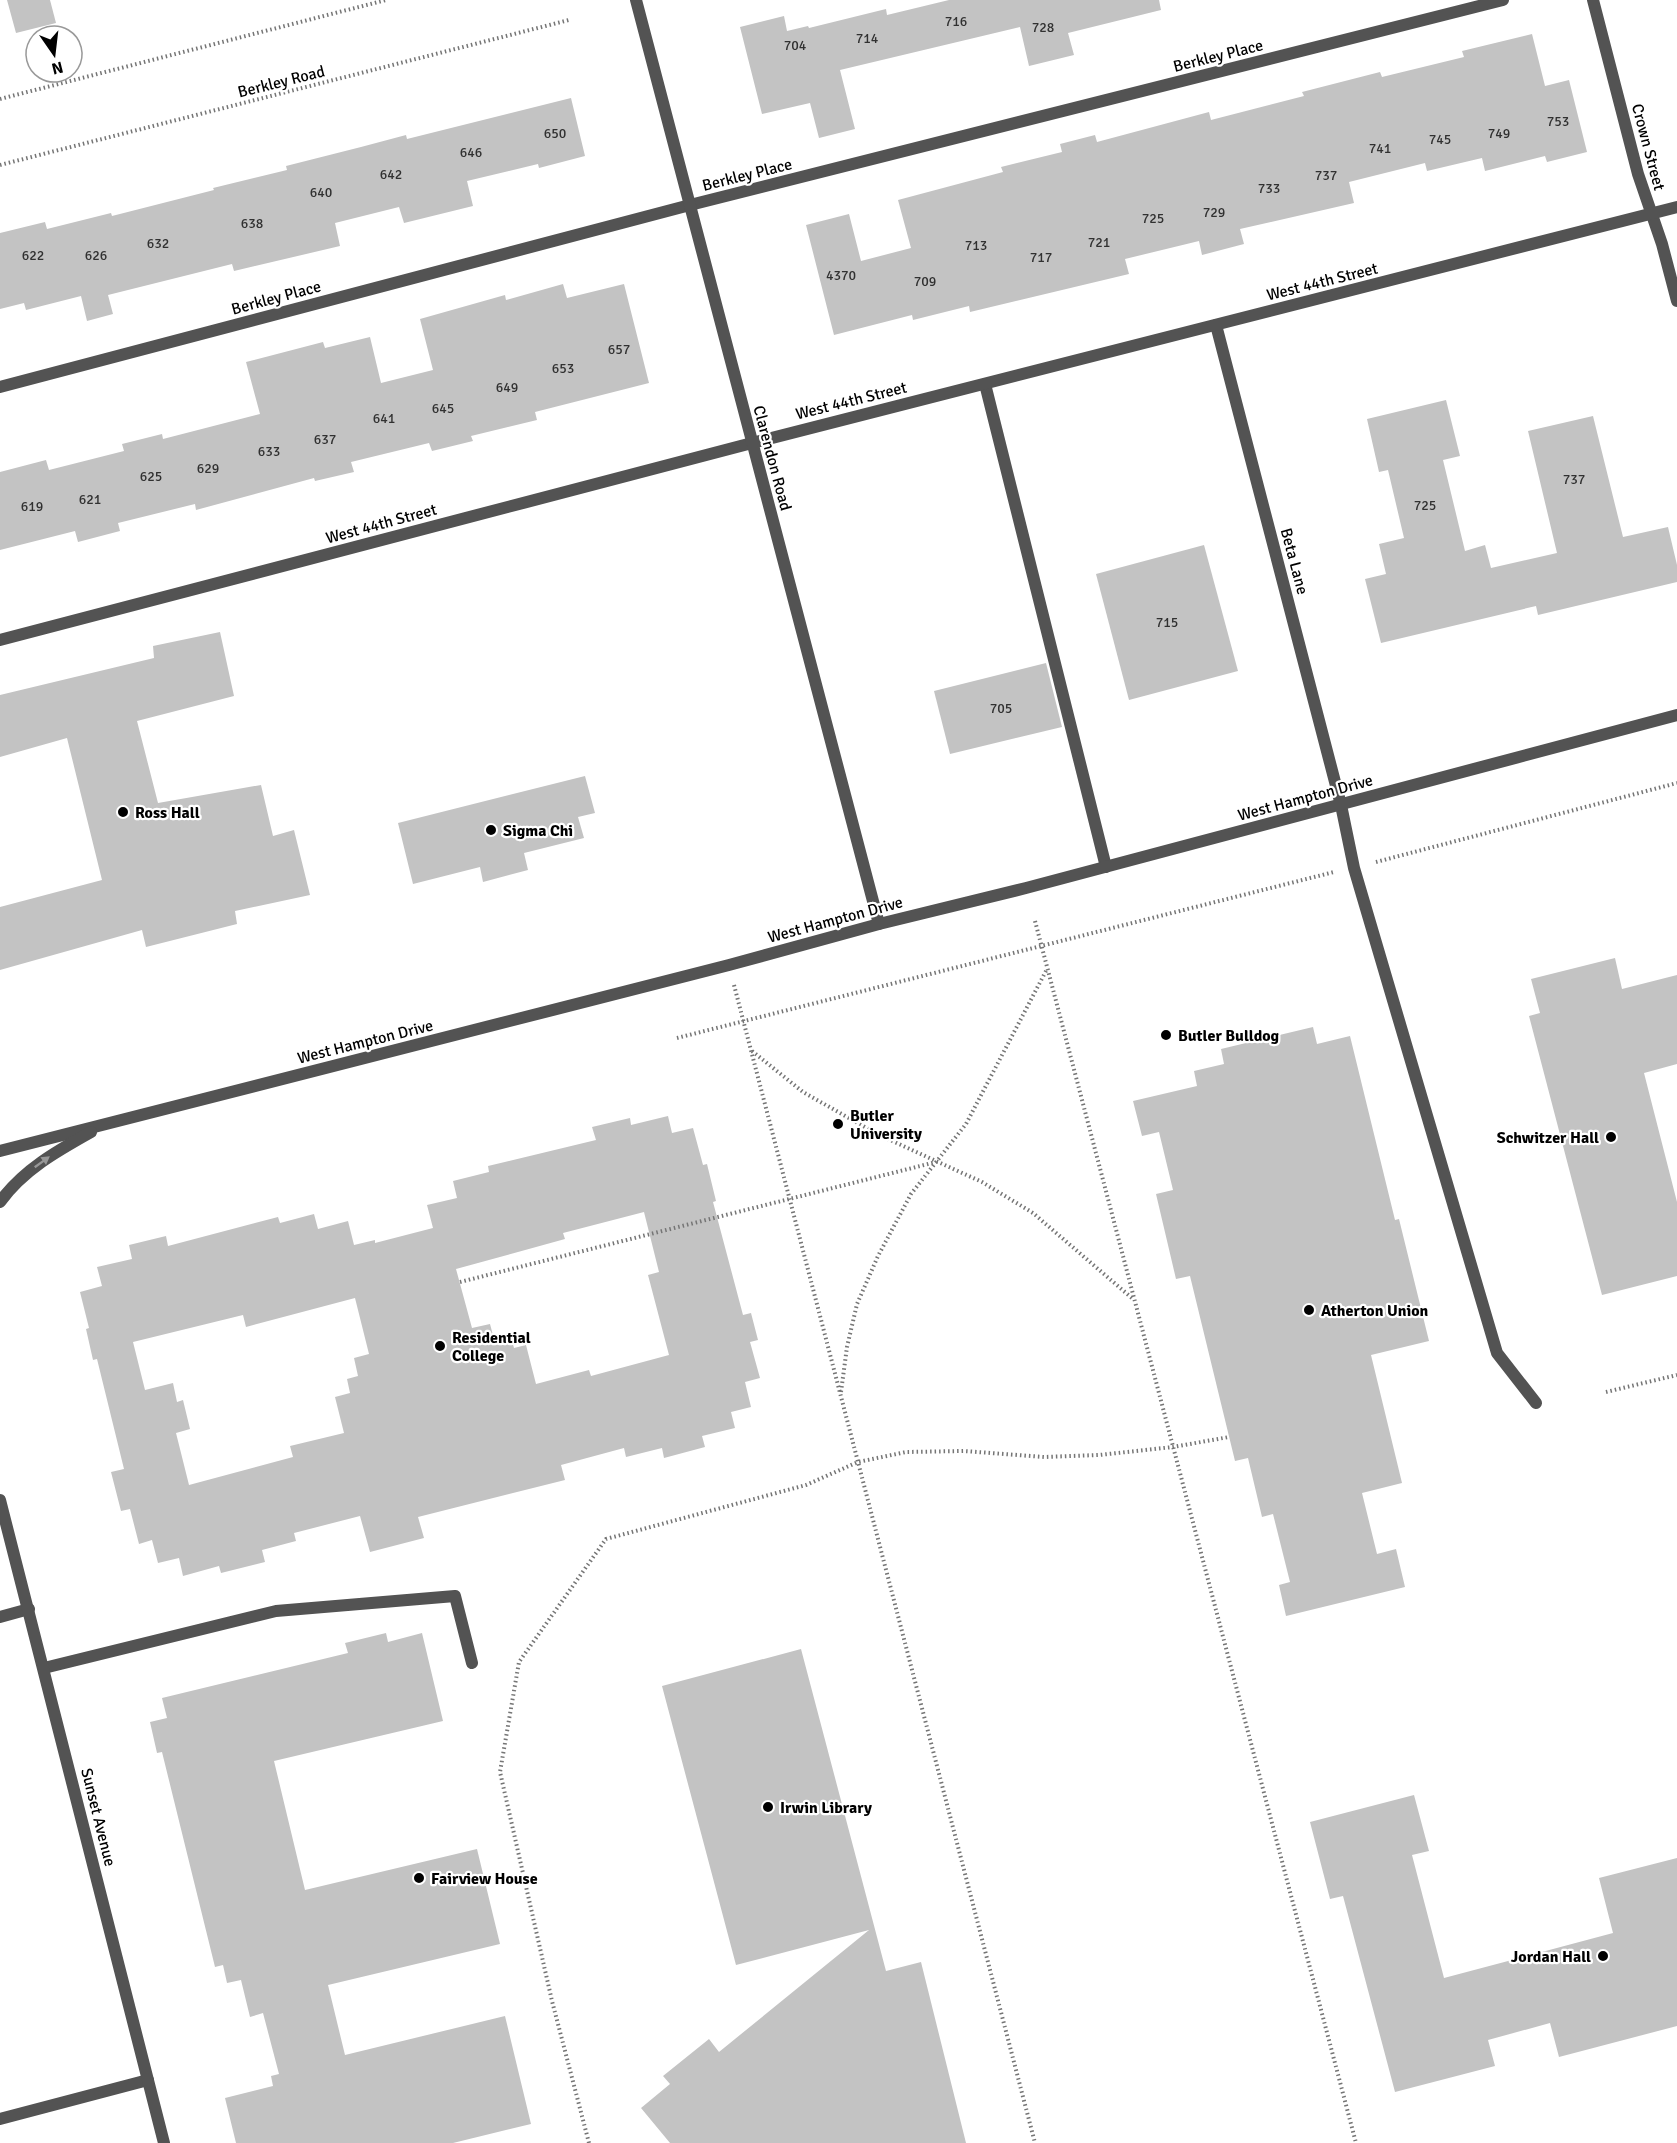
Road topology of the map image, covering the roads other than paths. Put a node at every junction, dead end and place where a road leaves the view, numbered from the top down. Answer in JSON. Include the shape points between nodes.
{"nodes":[{"id":1,"x":636,"y":0,"type":"edge"},
{"id":2,"x":1503,"y":0,"type":"edge"},
{"id":3,"x":1593,"y":0,"type":"edge"},
{"id":4,"x":690,"y":205,"type":"junction"},
{"id":5,"x":1677,"y":207,"type":"edge"},
{"id":6,"x":1651,"y":213,"type":"junction"},
{"id":7,"x":1677,"y":301,"type":"edge"},
{"id":8,"x":1216,"y":325,"type":"junction"},
{"id":9,"x":985,"y":384,"type":"junction"},
{"id":10,"x":0,"y":387,"type":"edge"},
{"id":11,"x":752,"y":443,"type":"junction"},
{"id":12,"x":0,"y":639,"type":"edge"},
{"id":13,"x":1677,"y":715,"type":"edge"},
{"id":14,"x":1341,"y":805,"type":"junction"},
{"id":15,"x":1106,"y":867,"type":"junction"},
{"id":16,"x":879,"y":924,"type":"junction"},
{"id":17,"x":106,"y":1124,"type":"junction"},
{"id":18,"x":0,"y":1150,"type":"edge"},
{"id":19,"x":0,"y":1202,"type":"edge"},
{"id":20,"x":1536,"y":1403,"type":"dead end"},
{"id":21,"x":0,"y":1500,"type":"edge"},
{"id":22,"x":29,"y":1609,"type":"junction"},
{"id":23,"x":0,"y":1617,"type":"edge"},
{"id":24,"x":472,"y":1663,"type":"dead end"},
{"id":25,"x":44,"y":1668,"type":"junction"},
{"id":26,"x":148,"y":2080,"type":"junction"},
{"id":27,"x":0,"y":2119,"type":"edge"},
{"id":28,"x":164,"y":2143,"type":"edge"}],
"edges":[{"from":1,"to":4,"type":"street","name":"Clarendon Road"},
{"from":2,"to":4,"type":"street","name":"Berkley Place"},
{"from":3,"to":6,"type":"street","name":"Crown Street"},
{"from":4,"to":10,"type":"street","name":"Berkley Place"},
{"from":4,"to":11,"type":"street","name":"Clarendon Road"},
{"from":5,"to":6,"type":"street","name":"West 44th Street"},
{"from":6,"to":7,"type":"street","name":"Crown Street"},
{"from":6,"to":8,"type":"street","name":"West 44th Street"},
{"from":8,"to":9,"type":"street","name":"West 44th Street"},
{"from":8,"to":14,"type":"street","name":"Beta Lane"},
{"from":9,"to":11,"type":"street","name":"West 44th Street"},
{"from":9,"to":15,"type":"street"},
{"from":11,"to":12,"type":"street","name":"West 44th Street"},
{"from":11,"to":16,"type":"street","name":"Clarendon Road"},
{"from":13,"to":14,"type":"street","name":"West Hampton Drive"},
{"from":14,"to":15,"type":"street","name":"West Hampton Drive"},
{"from":14,"to":20,"type":"street","name":"Beta Lane","via":[[1354,868],[1497,1353]]},
{"from":15,"to":16,"type":"street","name":"West Hampton Drive"},
{"from":16,"to":17,"type":"street","name":"West Hampton Drive"},
{"from":17,"to":18,"type":"street","name":"West Hampton Drive"},
{"from":19,"to":17,"type":"street","one_way":true,"via":[[40,1162]]},
{"from":21,"to":22,"type":"street","name":"Sunset Avenue"},
{"from":22,"to":23,"type":"street"},
{"from":22,"to":25,"type":"street","name":"Sunset Avenue"},
{"from":24,"to":25,"type":"street","via":[[455,1596],[276,1611]]},
{"from":25,"to":26,"type":"street","name":"Sunset Avenue"},
{"from":26,"to":27,"type":"street"},
{"from":26,"to":28,"type":"street","name":"Sunset Avenue"}]}
